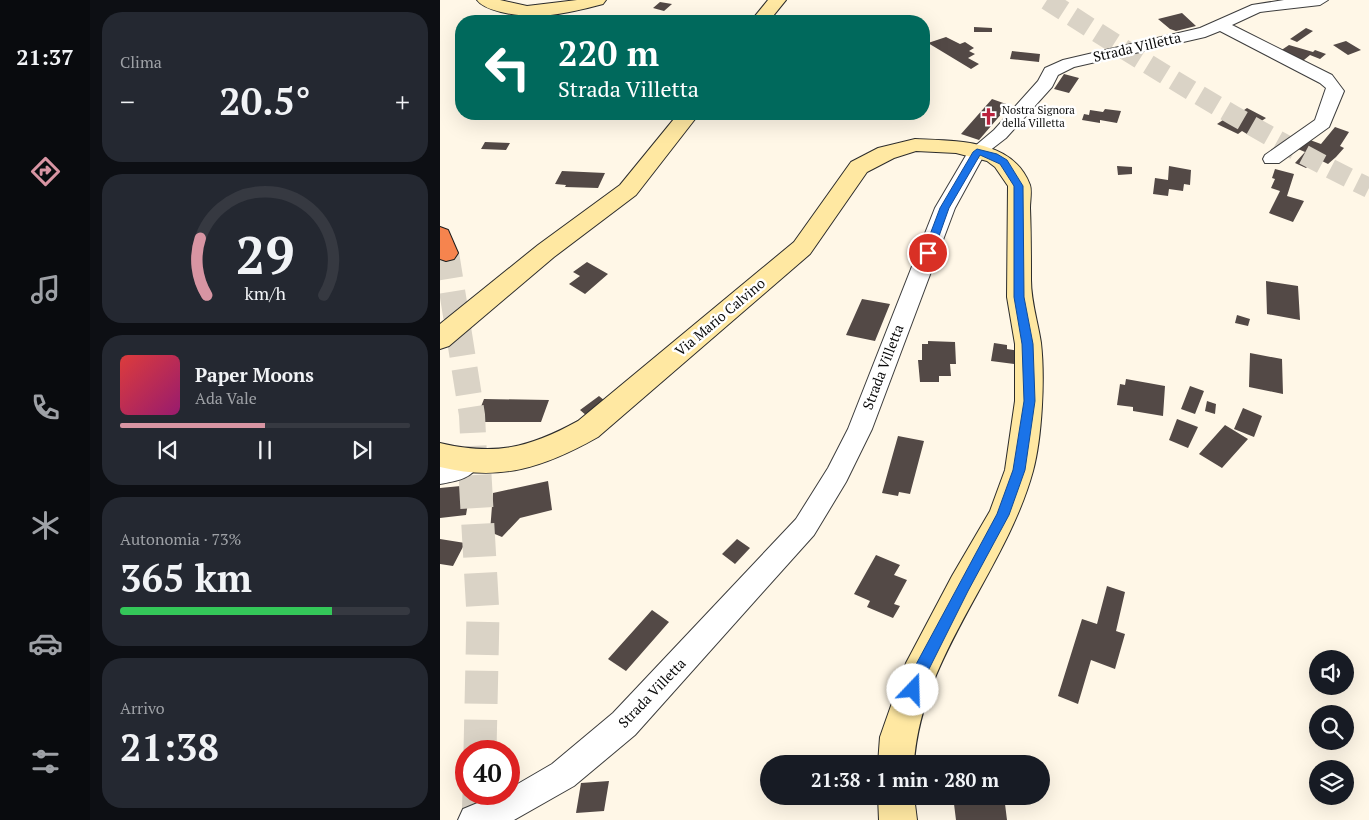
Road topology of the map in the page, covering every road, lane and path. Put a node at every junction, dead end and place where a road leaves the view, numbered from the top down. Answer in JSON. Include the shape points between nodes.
{"nodes":[{"id":1,"x":486,"y":0,"type":"edge"},
{"id":2,"x":597,"y":0,"type":"edge"},
{"id":3,"x":777,"y":0,"type":"edge"},
{"id":4,"x":1320,"y":0,"type":"edge"},
{"id":5,"x":765,"y":15,"type":"edge"},
{"id":6,"x":1220,"y":25,"type":"junction"},
{"id":7,"x":684,"y":120,"type":"edge"},
{"id":8,"x":977,"y":152,"type":"junction"},
{"id":9,"x":1272,"y":159,"type":"dead end"},
{"id":10,"x":440,"y":340,"type":"edge"},
{"id":11,"x":440,"y":455,"type":"edge"},
{"id":12,"x":468,"y":463,"type":"junction"},
{"id":13,"x":440,"y":474,"type":"edge"},
{"id":14,"x":897,"y":755,"type":"edge"},
{"id":15,"x":897,"y":805,"type":"edge"},
{"id":16,"x":474,"y":820,"type":"edge"},
{"id":17,"x":898,"y":820,"type":"edge"}],
"edges":[{"from":1,"to":2,"type":"street","via":[[496,6],[540,11]]},
{"from":3,"to":5,"type":"street"},
{"from":4,"to":6,"type":"street","name":"Strada Villetta","via":[[1257,8]]},
{"from":6,"to":8,"type":"street","name":"Strada Villetta","via":[[1205,32],[1055,69],[1000,134]]},
{"from":6,"to":9,"type":"street","via":[[1326,79],[1334,87],[1323,123]]},
{"from":7,"to":10,"type":"street","via":[[628,190],[523,270]]},
{"from":8,"to":12,"type":"street","name":"Via Mario Calvino","via":[[956,147],[915,145],[886,153],[859,167],[802,248],[588,429],[560,446],[534,456],[506,462]]},
{"from":8,"to":14,"type":"street","name":"Via Mario Calvino","via":[[1003,162],[1018,186],[1019,297],[1028,344],[1029,401],[1019,470],[1003,515],[918,675],[898,737]]},
{"from":8,"to":16,"type":"street","name":"Strada Villetta","via":[[945,208],[860,429],[805,527],[624,724],[563,775],[514,804]]},
{"from":11,"to":12,"type":"street","name":"Via Mario Calvino"},
{"from":12,"to":13,"type":"street","via":[[458,470]]},
{"from":15,"to":17,"type":"street"}]}
